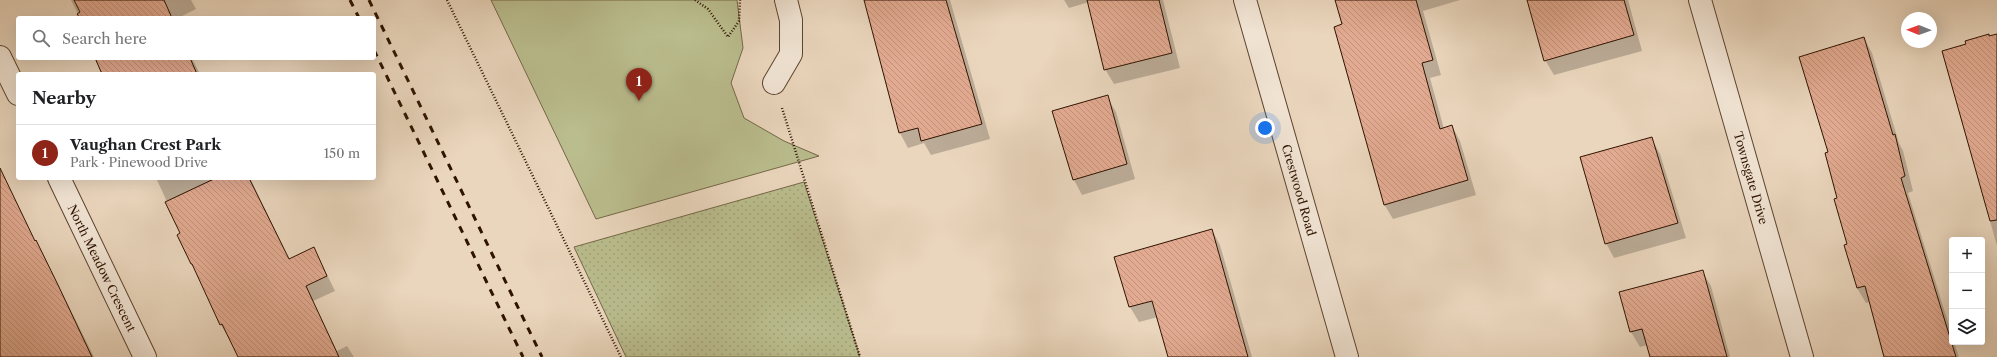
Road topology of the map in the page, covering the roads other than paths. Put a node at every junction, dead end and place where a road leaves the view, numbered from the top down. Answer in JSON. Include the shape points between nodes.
{"nodes":[{"id":1,"x":786,"y":0,"type":"edge"},
{"id":2,"x":1245,"y":0,"type":"edge"},
{"id":3,"x":1700,"y":0,"type":"edge"},
{"id":4,"x":0,"y":56,"type":"edge"},
{"id":5,"x":774,"y":83,"type":"road end"},
{"id":6,"x":16,"y":90,"type":"edge"},
{"id":7,"x":59,"y":180,"type":"edge"},
{"id":8,"x":145,"y":357,"type":"edge"},
{"id":9,"x":1346,"y":357,"type":"edge"},
{"id":10,"x":1802,"y":357,"type":"edge"}],
"edges":[{"from":1,"to":5,"type":"street","via":[[791,20],[791,54]]},
{"from":2,"to":9,"type":"street","name":"Crestwood Road"},
{"from":3,"to":10,"type":"street","name":"Townsgate Drive"},
{"from":4,"to":6,"type":"street"},
{"from":7,"to":8,"type":"street","name":"North Meadow Crescent"}]}
